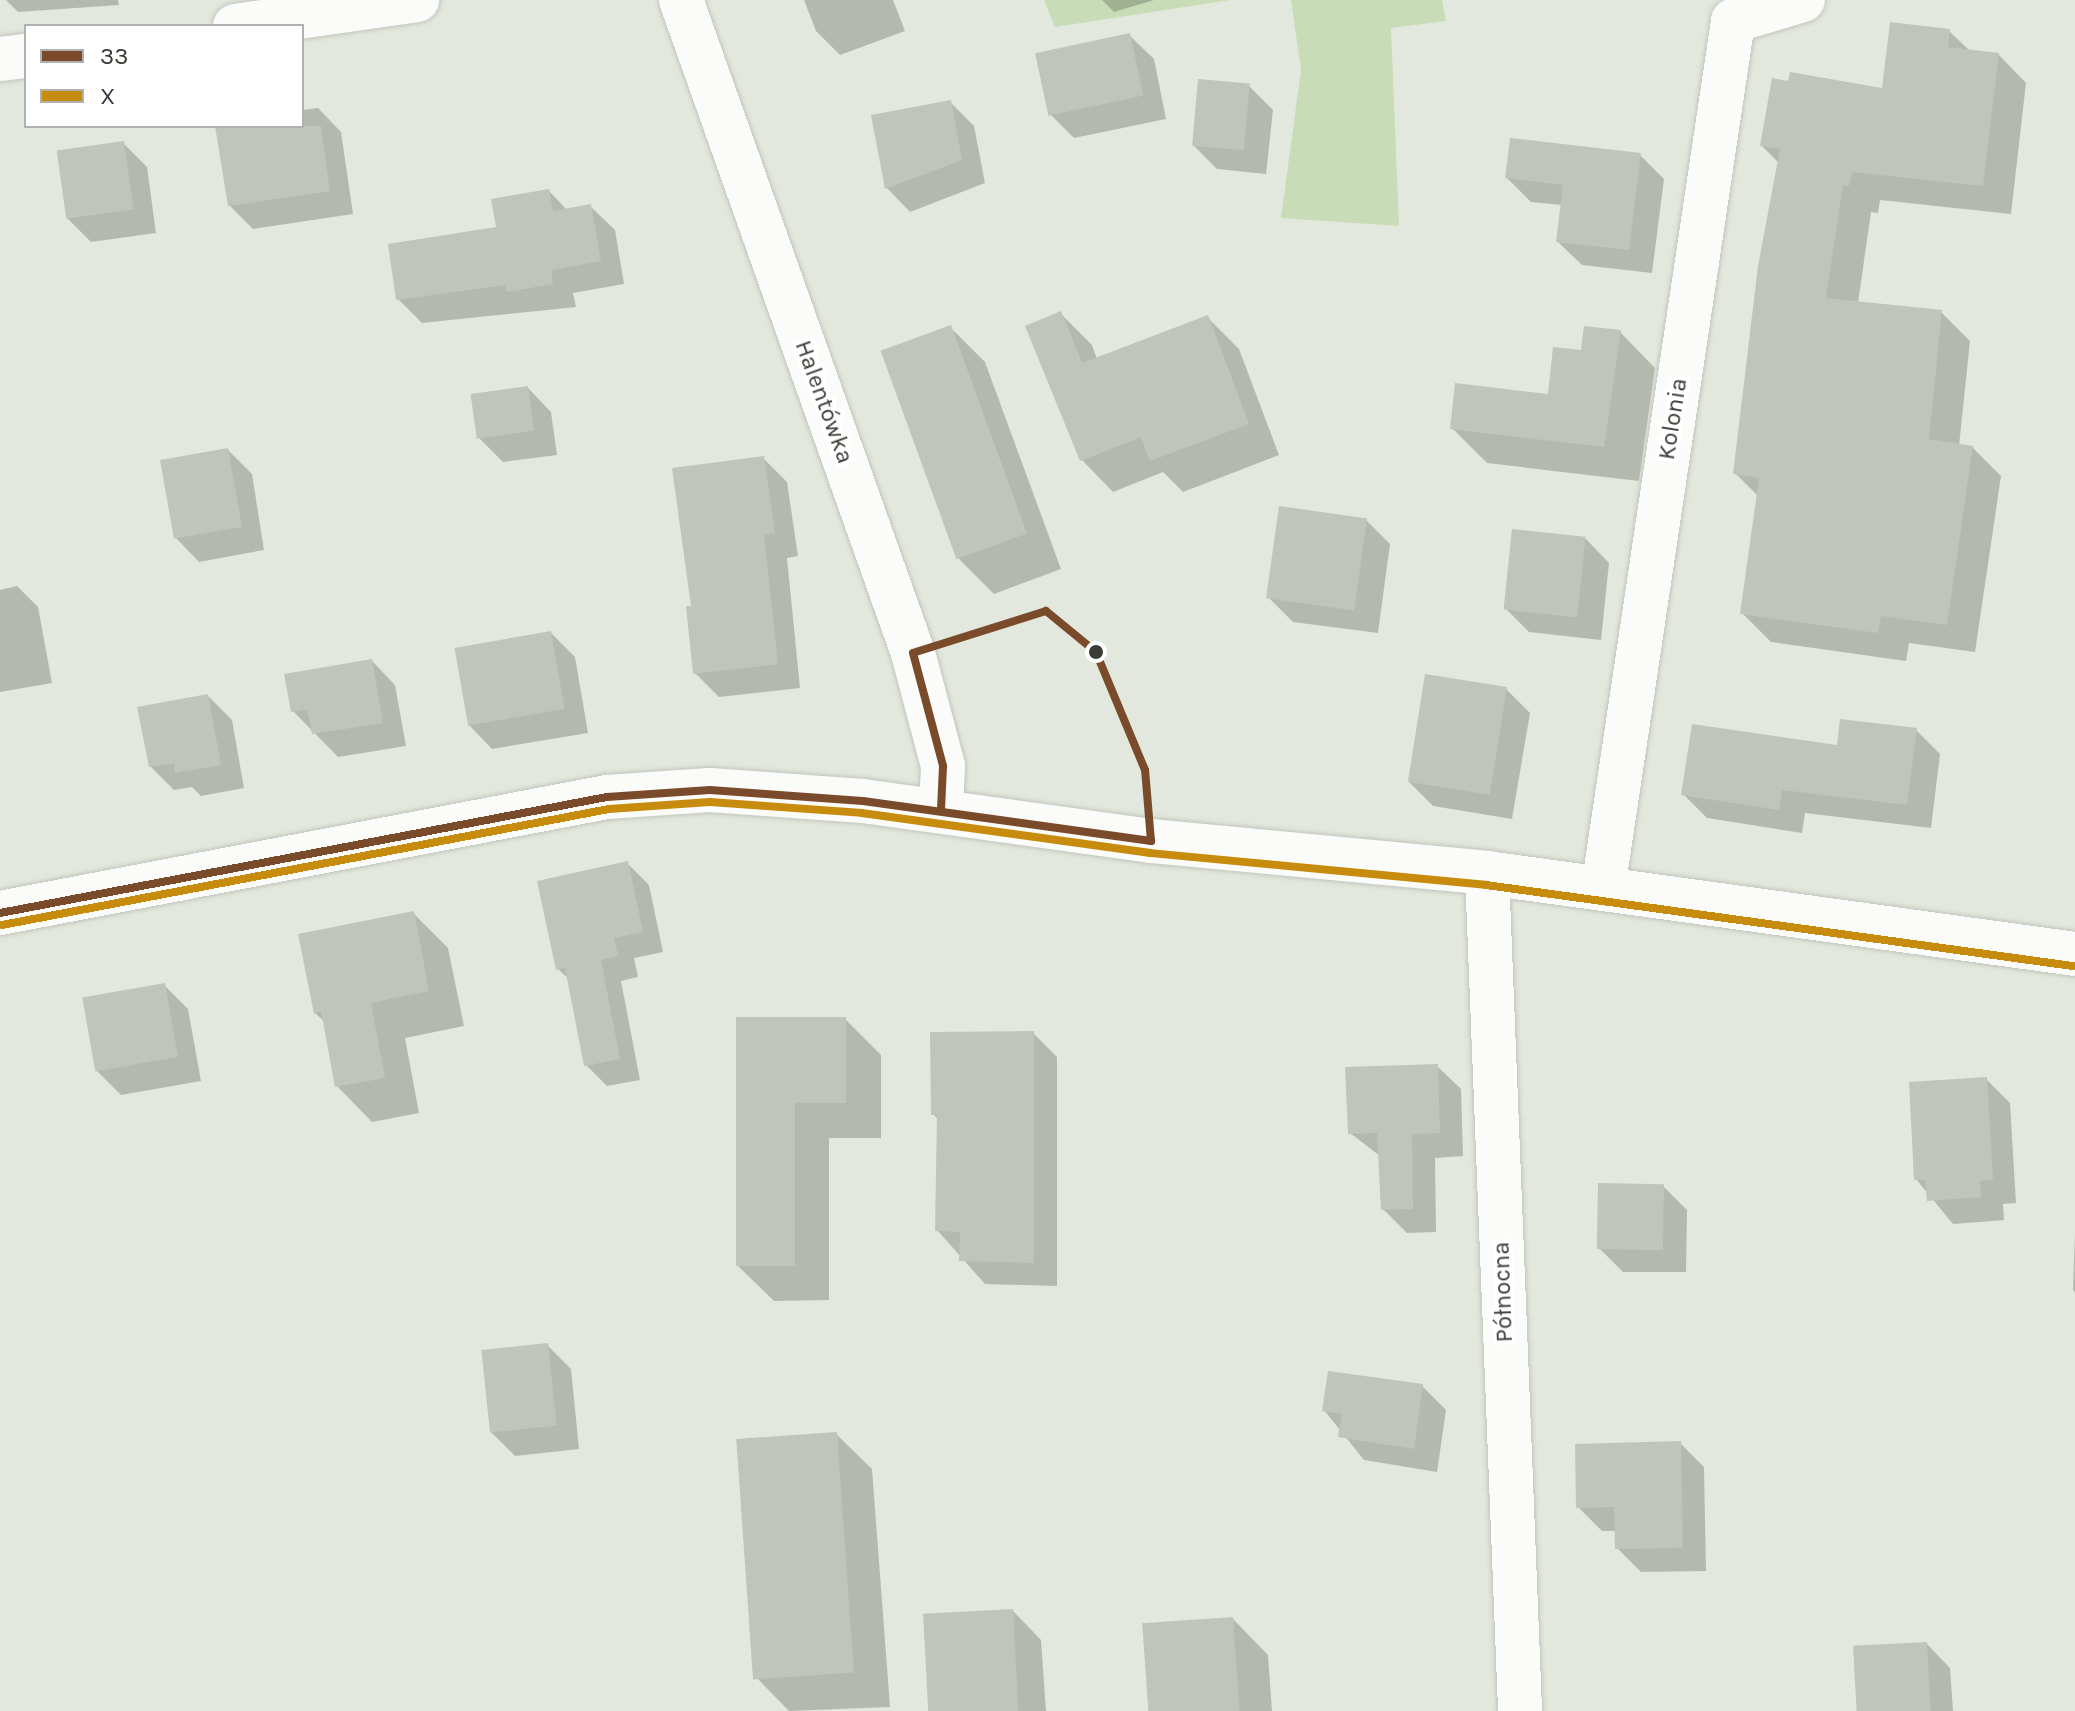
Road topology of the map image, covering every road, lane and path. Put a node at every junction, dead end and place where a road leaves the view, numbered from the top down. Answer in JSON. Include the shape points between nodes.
{"nodes":[{"id":1,"x":417,"y":0,"type":"edge"},
{"id":2,"x":681,"y":0,"type":"edge"},
{"id":3,"x":1803,"y":0,"type":"edge"},
{"id":4,"x":249,"y":24,"type":"edge"},
{"id":5,"x":24,"y":56,"type":"edge"},
{"id":6,"x":0,"y":59,"type":"edge"},
{"id":7,"x":941,"y":810,"type":"junction"},
{"id":8,"x":1487,"y":873,"type":"junction"},
{"id":9,"x":1603,"y":889,"type":"junction"},
{"id":10,"x":0,"y":913,"type":"edge"},
{"id":11,"x":2075,"y":954,"type":"edge"},
{"id":12,"x":1520,"y":1711,"type":"edge"}],
"edges":[{"from":1,"to":4,"type":"street"},
{"from":2,"to":7,"type":"street","name":"Halentówka","via":[[913,653],[943,766]]},
{"from":3,"to":9,"type":"street","name":"Kolonia","via":[[1733,21]]},
{"from":5,"to":6,"type":"street"},
{"from":7,"to":8,"type":"street","via":[[1151,841]]},
{"from":7,"to":10,"type":"street","via":[[710,790],[607,797]]},
{"from":8,"to":9,"type":"street"},
{"from":8,"to":12,"type":"street","name":"Północna"},
{"from":9,"to":11,"type":"street"}]}
